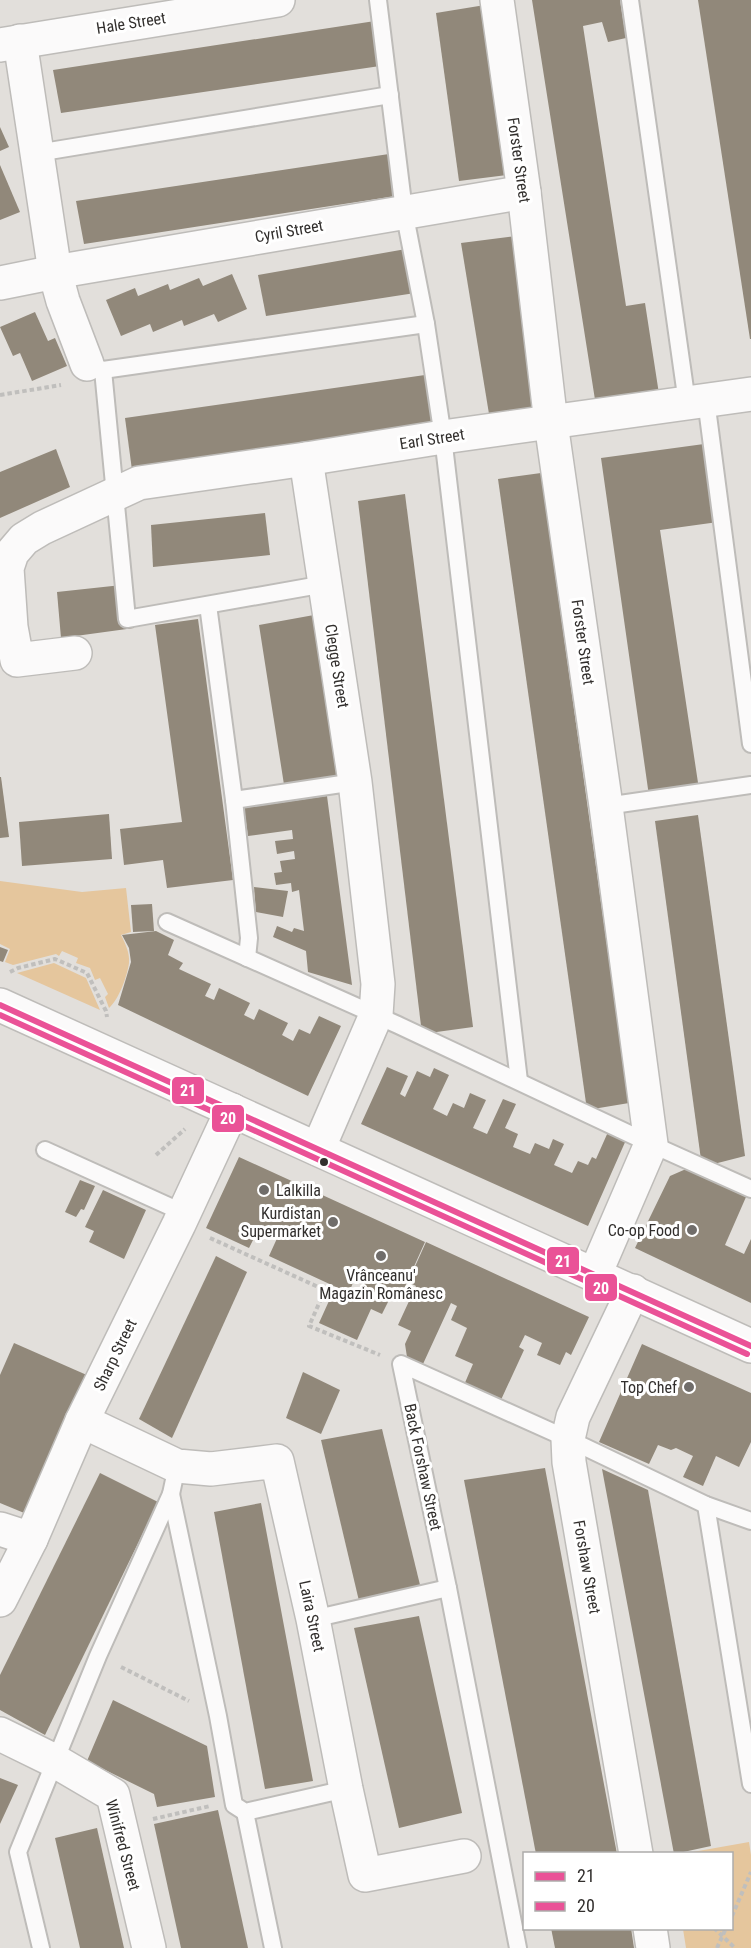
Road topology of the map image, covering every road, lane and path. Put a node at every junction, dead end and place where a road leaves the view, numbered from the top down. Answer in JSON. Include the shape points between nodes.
{"nodes":[{"id":1,"x":278,"y":0,"type":"edge"},
{"id":2,"x":378,"y":0,"type":"edge"},
{"id":3,"x":497,"y":0,"type":"edge"},
{"id":4,"x":630,"y":0,"type":"edge"},
{"id":5,"x":10,"y":43,"type":"edge"},
{"id":6,"x":390,"y":95,"type":"junction"},
{"id":7,"x":36,"y":153,"type":"junction"},
{"id":8,"x":524,"y":192,"type":"junction"},
{"id":9,"x":404,"y":212,"type":"junction"},
{"id":10,"x":55,"y":272,"type":"junction"},
{"id":11,"x":0,"y":283,"type":"edge"},
{"id":12,"x":426,"y":324,"type":"junction"},
{"id":13,"x":85,"y":373,"type":"junction"},
{"id":14,"x":751,"y":394,"type":"edge"},
{"id":15,"x":0,"y":395,"type":"edge"},
{"id":16,"x":697,"y":401,"type":"junction"},
{"id":17,"x":551,"y":423,"type":"junction"},
{"id":18,"x":443,"y":437,"type":"junction"},
{"id":19,"x":306,"y":459,"type":"junction"},
{"id":20,"x":116,"y":493,"type":"junction"},
{"id":21,"x":325,"y":584,"type":"junction"},
{"id":22,"x":208,"y":605,"type":"junction"},
{"id":23,"x":75,"y":653,"type":"dead end"},
{"id":24,"x":751,"y":744,"type":"edge"},
{"id":25,"x":355,"y":782,"type":"junction"},
{"id":26,"x":751,"y":785,"type":"edge"},
{"id":27,"x":234,"y":800,"type":"junction"},
{"id":28,"x":606,"y":806,"type":"junction"},
{"id":29,"x":167,"y":922,"type":"dead end"},
{"id":30,"x":247,"y":958,"type":"junction"},
{"id":31,"x":2,"y":990,"type":"edge"},
{"id":32,"x":376,"y":1015,"type":"junction"},
{"id":33,"x":108,"y":1024,"type":"dead end"},
{"id":34,"x":519,"y":1081,"type":"junction"},
{"id":35,"x":232,"y":1110,"type":"junction"},
{"id":36,"x":188,"y":1126,"type":"dead end"},
{"id":37,"x":651,"y":1144,"type":"junction"},
{"id":38,"x":318,"y":1149,"type":"junction"},
{"id":39,"x":45,"y":1150,"type":"dead end"},
{"id":40,"x":156,"y":1155,"type":"dead end"},
{"id":41,"x":751,"y":1189,"type":"edge"},
{"id":42,"x":181,"y":1218,"type":"junction"},
{"id":43,"x":595,"y":1274,"type":"junction"},
{"id":44,"x":633,"y":1291,"type":"junction"},
{"id":45,"x":751,"y":1346,"type":"edge"},
{"id":46,"x":401,"y":1364,"type":"junction"},
{"id":47,"x":82,"y":1421,"type":"junction"},
{"id":48,"x":568,"y":1439,"type":"junction"},
{"id":49,"x":174,"y":1480,"type":"junction"},
{"id":50,"x":706,"y":1505,"type":"junction"},
{"id":51,"x":751,"y":1521,"type":"edge"},
{"id":52,"x":0,"y":1529,"type":"edge"},
{"id":53,"x":31,"y":1539,"type":"junction"},
{"id":54,"x":448,"y":1588,"type":"junction"},
{"id":55,"x":0,"y":1600,"type":"edge"},
{"id":56,"x":313,"y":1619,"type":"junction"},
{"id":57,"x":98,"y":1656,"type":"junction"},
{"id":58,"x":218,"y":1716,"type":"junction"},
{"id":59,"x":0,"y":1734,"type":"edge"},
{"id":60,"x":55,"y":1761,"type":"junction"},
{"id":61,"x":751,"y":1784,"type":"edge"},
{"id":62,"x":346,"y":1790,"type":"junction"},
{"id":63,"x":239,"y":1806,"type":"junction"},
{"id":64,"x":120,"y":1827,"type":"junction"},
{"id":65,"x":636,"y":1852,"type":"edge"},
{"id":66,"x":464,"y":1856,"type":"dead end"},
{"id":67,"x":751,"y":1872,"type":"edge"},
{"id":68,"x":733,"y":1915,"type":"edge"},
{"id":69,"x":650,"y":1930,"type":"edge"},
{"id":70,"x":715,"y":1930,"type":"edge"},
{"id":71,"x":726,"y":1930,"type":"edge"},
{"id":72,"x":723,"y":1937,"type":"junction"},
{"id":73,"x":41,"y":1948,"type":"edge"},
{"id":74,"x":149,"y":1948,"type":"edge"},
{"id":75,"x":273,"y":1948,"type":"edge"},
{"id":76,"x":518,"y":1948,"type":"edge"},
{"id":77,"x":653,"y":1948,"type":"edge"},
{"id":78,"x":717,"y":1948,"type":"edge"},
{"id":79,"x":735,"y":1948,"type":"edge"}],
"edges":[{"from":1,"to":5,"type":"street","name":"Hale Street"},
{"from":2,"to":6,"type":"lane"},
{"from":3,"to":8,"type":"street","name":"Forster Street"},
{"from":4,"to":16,"type":"lane"},
{"from":5,"to":7,"type":"street","name":"Hale Street"},
{"from":6,"to":7,"type":"lane"},
{"from":6,"to":9,"type":"lane"},
{"from":7,"to":10,"type":"street","name":"Hale Street"},
{"from":8,"to":9,"type":"street","name":"Cyril Street"},
{"from":8,"to":17,"type":"street","name":"Forster Street"},
{"from":9,"to":10,"type":"street","name":"Cyril Street"},
{"from":9,"to":12,"type":"lane"},
{"from":10,"to":11,"type":"street","name":"Cyril Street"},
{"from":10,"to":13,"type":"street"},
{"from":12,"to":13,"type":"lane"},
{"from":12,"to":18,"type":"lane"},
{"from":13,"to":15,"type":"path"},
{"from":13,"to":20,"type":"lane"},
{"from":14,"to":16,"type":"street","name":"Earl Street"},
{"from":16,"to":17,"type":"street","name":"Earl Street"},
{"from":16,"to":24,"type":"lane"},
{"from":17,"to":18,"type":"street","name":"Earl Street"},
{"from":17,"to":28,"type":"street","name":"Forster Street"},
{"from":18,"to":19,"type":"street","name":"Earl Street"},
{"from":18,"to":34,"type":"lane"},
{"from":19,"to":20,"type":"street","name":"Earl Street","via":[[140,483]]},
{"from":19,"to":21,"type":"street","name":"Clegge Street"},
{"from":20,"to":22,"type":"lane","via":[[127,619]]},
{"from":20,"to":23,"type":"street","name":"Earl Street","via":[[24,539],[12,553],[7,568],[17,660]]},
{"from":21,"to":22,"type":"lane"},
{"from":21,"to":25,"type":"street","name":"Clegge Street"},
{"from":22,"to":27,"type":"lane"},
{"from":25,"to":27,"type":"lane"},
{"from":25,"to":32,"type":"street","name":"Clegge Street","via":[[378,984]]},
{"from":26,"to":28,"type":"lane"},
{"from":27,"to":30,"type":"lane","via":[[249,938]]},
{"from":28,"to":37,"type":"street","name":"Forster Street"},
{"from":29,"to":30,"type":"lane"},
{"from":30,"to":32,"type":"lane"},
{"from":31,"to":33,"type":"path","via":[[18,968],[55,959],[87,973],[106,1011]]},
{"from":31,"to":35,"type":"street"},
{"from":32,"to":34,"type":"lane"},
{"from":32,"to":38,"type":"street","name":"Clegge Street"},
{"from":34,"to":37,"type":"lane"},
{"from":35,"to":38,"type":"street"},
{"from":35,"to":42,"type":"street","name":"Sharp Street"},
{"from":36,"to":40,"type":"path"},
{"from":37,"to":41,"type":"lane"},
{"from":37,"to":43,"type":"street"},
{"from":38,"to":43,"type":"street"},
{"from":39,"to":42,"type":"lane"},
{"from":42,"to":46,"type":"path","via":[[325,1290],[309,1326]]},
{"from":42,"to":47,"type":"street","name":"Sharp Street"},
{"from":43,"to":44,"type":"street"},
{"from":44,"to":45,"type":"street"},
{"from":44,"to":48,"type":"street","name":"Forshaw Street","via":[[573,1417]]},
{"from":46,"to":48,"type":"lane"},
{"from":46,"to":54,"type":"lane","name":"Back Forshaw Street"},
{"from":47,"to":49,"type":"street","name":"Laira Street"},
{"from":47,"to":53,"type":"street","name":"Sharp Street"},
{"from":48,"to":50,"type":"lane"},
{"from":48,"to":65,"type":"street","name":"Forshaw Street"},
{"from":49,"to":56,"type":"street","name":"Laira Street","via":[[211,1469],[277,1461]]},
{"from":49,"to":57,"type":"lane"},
{"from":49,"to":58,"type":"lane"},
{"from":50,"to":51,"type":"lane"},
{"from":50,"to":61,"type":"lane"},
{"from":52,"to":53,"type":"street"},
{"from":53,"to":55,"type":"street","name":"Sharp Street"},
{"from":54,"to":56,"type":"lane"},
{"from":54,"to":76,"type":"lane","name":"Back Forshaw Street"},
{"from":56,"to":62,"type":"street","name":"Laira Street"},
{"from":57,"to":58,"type":"path"},
{"from":57,"to":60,"type":"lane"},
{"from":58,"to":63,"type":"lane"},
{"from":59,"to":60,"type":"street","name":"Winifred Street"},
{"from":60,"to":64,"type":"street","name":"Winifred Street","via":[[113,1795]]},
{"from":60,"to":73,"type":"lane","via":[[18,1852]]},
{"from":62,"to":63,"type":"lane"},
{"from":62,"to":66,"type":"street","name":"Laira Street","via":[[365,1875]]},
{"from":63,"to":64,"type":"path"},
{"from":63,"to":75,"type":"lane"},
{"from":64,"to":74,"type":"street","name":"Winifred Street"},
{"from":67,"to":68,"type":"path"},
{"from":69,"to":77,"type":"street"},
{"from":70,"to":72,"type":"path"},
{"from":71,"to":72,"type":"path"},
{"from":72,"to":78,"type":"path"},
{"from":72,"to":79,"type":"path"}]}
